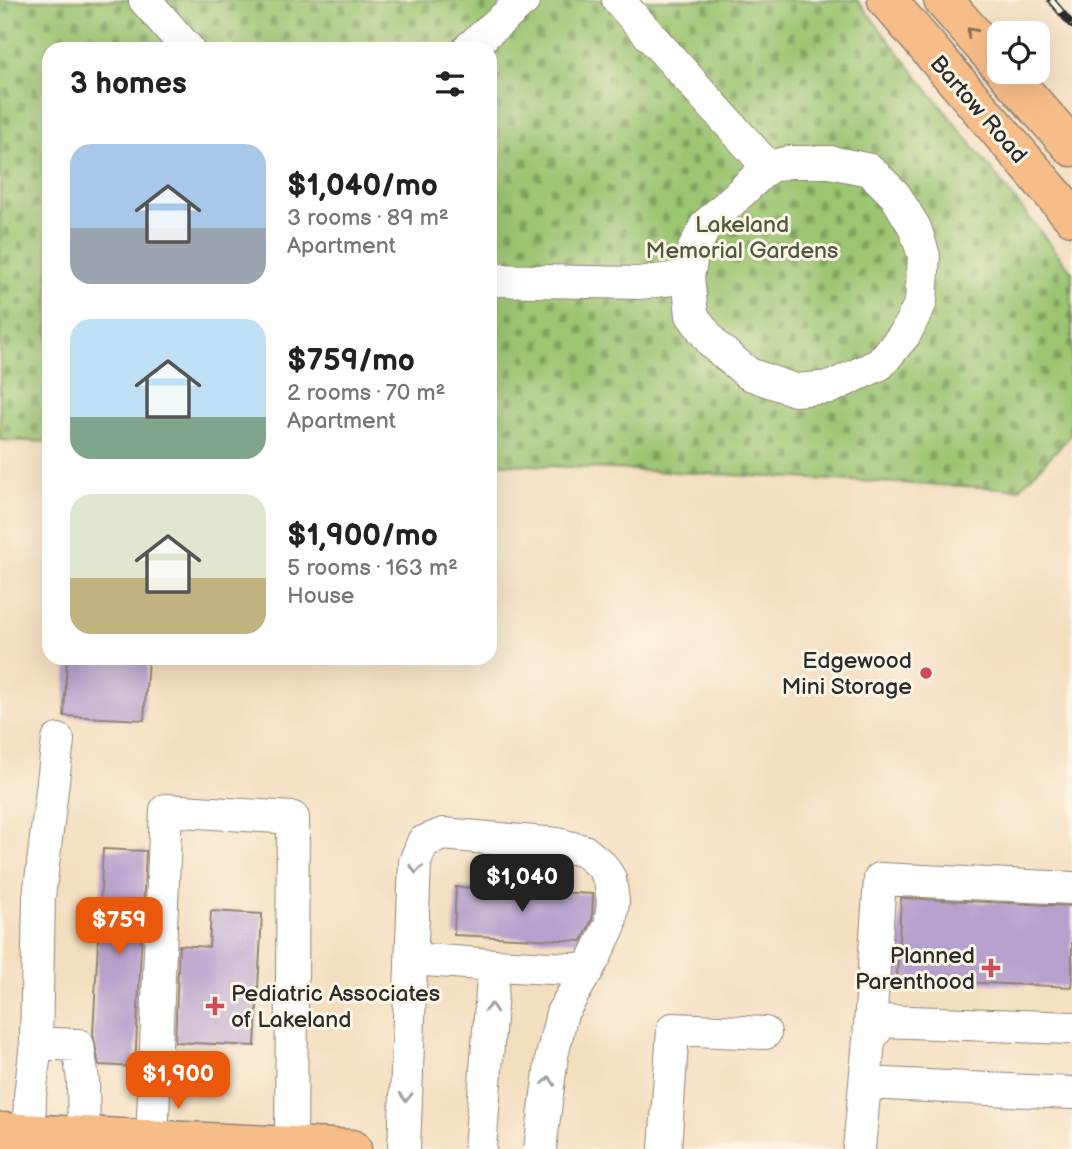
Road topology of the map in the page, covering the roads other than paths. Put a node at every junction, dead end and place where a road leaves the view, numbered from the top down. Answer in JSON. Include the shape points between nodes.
{"nodes":[{"id":1,"x":145,"y":0,"type":"edge"},
{"id":2,"x":524,"y":0,"type":"edge"},
{"id":3,"x":618,"y":0,"type":"edge"},
{"id":4,"x":887,"y":0,"type":"edge"},
{"id":5,"x":943,"y":0,"type":"edge"},
{"id":6,"x":182,"y":42,"type":"edge"},
{"id":7,"x":476,"y":42,"type":"edge"},
{"id":8,"x":987,"y":50,"type":"edge"},
{"id":9,"x":1018,"y":84,"type":"edge"},
{"id":10,"x":1068,"y":133,"type":"edge"},
{"id":11,"x":1025,"y":162,"type":"junction"},
{"id":12,"x":768,"y":167,"type":"junction"},
{"id":13,"x":1072,"y":216,"type":"edge"},
{"id":14,"x":688,"y":277,"type":"junction"},
{"id":15,"x":497,"y":280,"type":"edge"},
{"id":16,"x":58,"y":740,"type":"dead end"},
{"id":17,"x":1072,"y":887,"type":"edge"},
{"id":18,"x":411,"y":959,"type":"junction"},
{"id":19,"x":494,"y":965,"type":"junction"},
{"id":20,"x":588,"y":970,"type":"junction"},
{"id":21,"x":1072,"y":1028,"type":"edge"},
{"id":22,"x":765,"y":1032,"type":"dead end"},
{"id":23,"x":869,"y":1040,"type":"junction"},
{"id":24,"x":36,"y":1043,"type":"junction"},
{"id":25,"x":865,"y":1083,"type":"junction"},
{"id":26,"x":1072,"y":1093,"type":"edge"},
{"id":27,"x":15,"y":1133,"type":"edge"},
{"id":28,"x":83,"y":1136,"type":"junction"},
{"id":29,"x":152,"y":1140,"type":"junction"},
{"id":30,"x":291,"y":1148,"type":"edge"},
{"id":31,"x":352,"y":1149,"type":"edge"},
{"id":32,"x":404,"y":1149,"type":"edge"},
{"id":33,"x":480,"y":1149,"type":"edge"},
{"id":34,"x":540,"y":1149,"type":"edge"},
{"id":35,"x":665,"y":1149,"type":"edge"},
{"id":36,"x":859,"y":1149,"type":"edge"}],
"edges":[{"from":1,"to":6,"type":"street"},
{"from":2,"to":7,"type":"street"},
{"from":3,"to":12,"type":"street"},
{"from":4,"to":11,"type":"main road","name":"Bartow Road"},
{"from":8,"to":5,"type":"main road","name":"Bartow Road","one_way":true},
{"from":9,"to":10,"type":"main road","name":"Bartow Road"},
{"from":10,"to":11,"type":"street"},
{"from":11,"to":13,"type":"main road","name":"Bartow Road"},
{"from":12,"to":14,"type":"street","via":[[706,225],[693,251]]},
{"from":12,"to":14,"type":"street","via":[[830,162],[870,170],[895,195],[915,228],[924,256],[921,302],[905,334],[880,364],[831,387],[795,390],[749,374],[714,345],[691,315]]},
{"from":14,"to":15,"type":"street","via":[[639,283]]},
{"from":16,"to":24,"type":"street","via":[[39,897]]},
{"from":17,"to":23,"type":"street","via":[[880,879]]},
{"from":18,"to":19,"type":"street"},
{"from":20,"to":18,"type":"street","one_way":true,"via":[[610,925],[610,879],[602,866],[584,851],[557,844],[443,834],[423,842],[415,862]]},
{"from":18,"to":32,"type":"street","one_way":true},
{"from":19,"to":20,"type":"street"},
{"from":33,"to":19,"type":"street","one_way":true},
{"from":34,"to":20,"type":"street","one_way":true,"via":[[562,1013]]},
{"from":21,"to":23,"type":"street","via":[[883,1021]]},
{"from":22,"to":35,"type":"street","via":[[673,1029]]},
{"from":23,"to":25,"type":"street"},
{"from":24,"to":27,"type":"street","via":[[30,1096]]},
{"from":24,"to":28,"type":"street","via":[[78,1045]]},
{"from":25,"to":26,"type":"street"},
{"from":25,"to":36,"type":"street"},
{"from":27,"to":28,"type":"main road"},
{"from":28,"to":29,"type":"main road"},
{"from":29,"to":30,"type":"main road"},
{"from":29,"to":30,"type":"street","via":[[166,810],[293,818]]},
{"from":30,"to":31,"type":"main road"}]}
